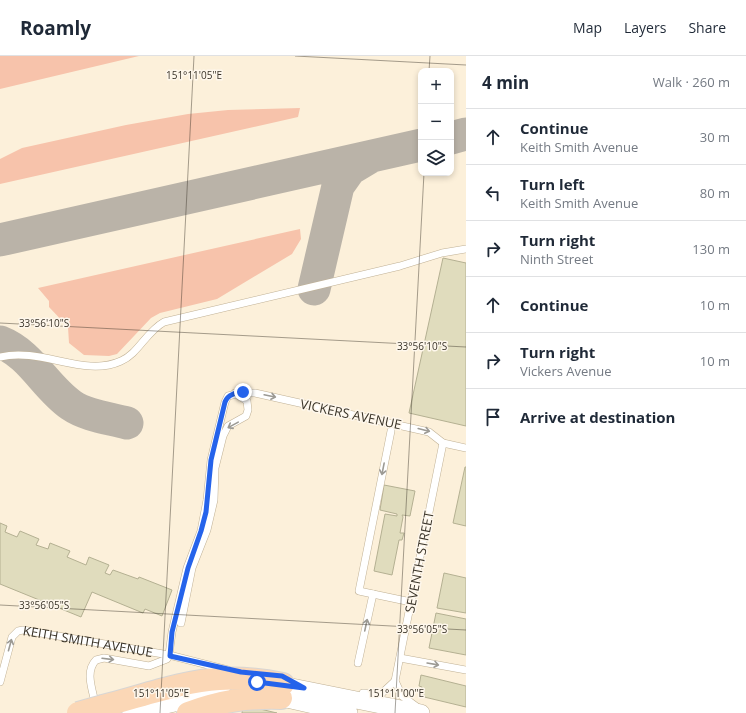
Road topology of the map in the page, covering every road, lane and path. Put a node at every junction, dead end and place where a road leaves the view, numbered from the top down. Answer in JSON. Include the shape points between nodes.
{"nodes":[{"id":1,"x":466,"y":249,"type":"edge"},
{"id":2,"x":0,"y":357,"type":"edge"},
{"id":3,"x":232,"y":395,"type":"junction"},
{"id":4,"x":391,"y":430,"type":"dead end"},
{"id":5,"x":443,"y":443,"type":"junction"},
{"id":6,"x":466,"y":448,"type":"edge"},
{"id":7,"x":373,"y":594,"type":"junction"},
{"id":8,"x":411,"y":602,"type":"junction"},
{"id":9,"x":180,"y":623,"type":"dead end"},
{"id":10,"x":170,"y":656,"type":"junction"},
{"id":11,"x":400,"y":658,"type":"junction"},
{"id":12,"x":358,"y":663,"type":"dead end"},
{"id":13,"x":466,"y":670,"type":"edge"},
{"id":14,"x":395,"y":681,"type":"junction"},
{"id":15,"x":0,"y":682,"type":"edge"},
{"id":16,"x":295,"y":690,"type":"junction"},
{"id":17,"x":99,"y":702,"type":"junction"},
{"id":18,"x":180,"y":708,"type":"edge"},
{"id":19,"x":78,"y":713,"type":"edge"},
{"id":20,"x":131,"y":713,"type":"edge"},
{"id":21,"x":349,"y":713,"type":"edge"},
{"id":22,"x":421,"y":713,"type":"edge"},
{"id":23,"x":426,"y":713,"type":"edge"}],
"edges":[{"from":1,"to":2,"type":"lane","via":[[164,322],[149,333],[131,356],[114,365],[92,367],[31,354]]},
{"from":3,"to":5,"type":"lane","name":"VICKERS AVENUE","one_way":true,"via":[[255,393],[429,432]]},
{"from":3,"to":9,"type":"lane","one_way":true,"via":[[244,397],[248,410],[246,416],[228,426],[223,436],[215,468],[214,500],[207,530],[192,568]]},
{"from":3,"to":10,"type":"lane","via":[[226,399],[211,460],[203,525],[188,568],[172,632]]},
{"from":4,"to":7,"type":"lane","one_way":true,"via":[[359,591]]},
{"from":5,"to":6,"type":"lane","name":"VICKERS AVENUE"},
{"from":5,"to":8,"type":"lane","name":"SEVENTH STREET"},
{"from":7,"to":8,"type":"lane"},
{"from":12,"to":7,"type":"lane","one_way":true},
{"from":8,"to":11,"type":"lane","name":"SEVENTH STREET"},
{"from":15,"to":10,"type":"lane","name":"KEITH SMITH AVENUE","one_way":true,"via":[[12,637],[23,630]]},
{"from":10,"to":16,"type":"lane","name":"KEITH SMITH AVENUE","via":[[241,672],[282,676]]},
{"from":17,"to":10,"type":"lane","one_way":true,"via":[[90,675],[91,667],[96,660],[104,658],[149,666]]},
{"from":11,"to":13,"type":"lane","one_way":true},
{"from":11,"to":14,"type":"lane","name":"SEVENTH STREET"},
{"from":14,"to":16,"type":"lane","via":[[384,692],[376,695],[350,691]]},
{"from":14,"to":23,"type":"lane","via":[[402,696]]},
{"from":16,"to":17,"type":"highway","via":[[258,680],[219,679]]},
{"from":16,"to":18,"type":"highway"},
{"from":16,"to":21,"type":"street","name":"KEITH SMITH AVENUE"},
{"from":16,"to":22,"type":"street","name":"KEITH SMITH AVENUE"},
{"from":17,"to":19,"type":"highway","bridge":true},
{"from":18,"to":20,"type":"street"}]}
